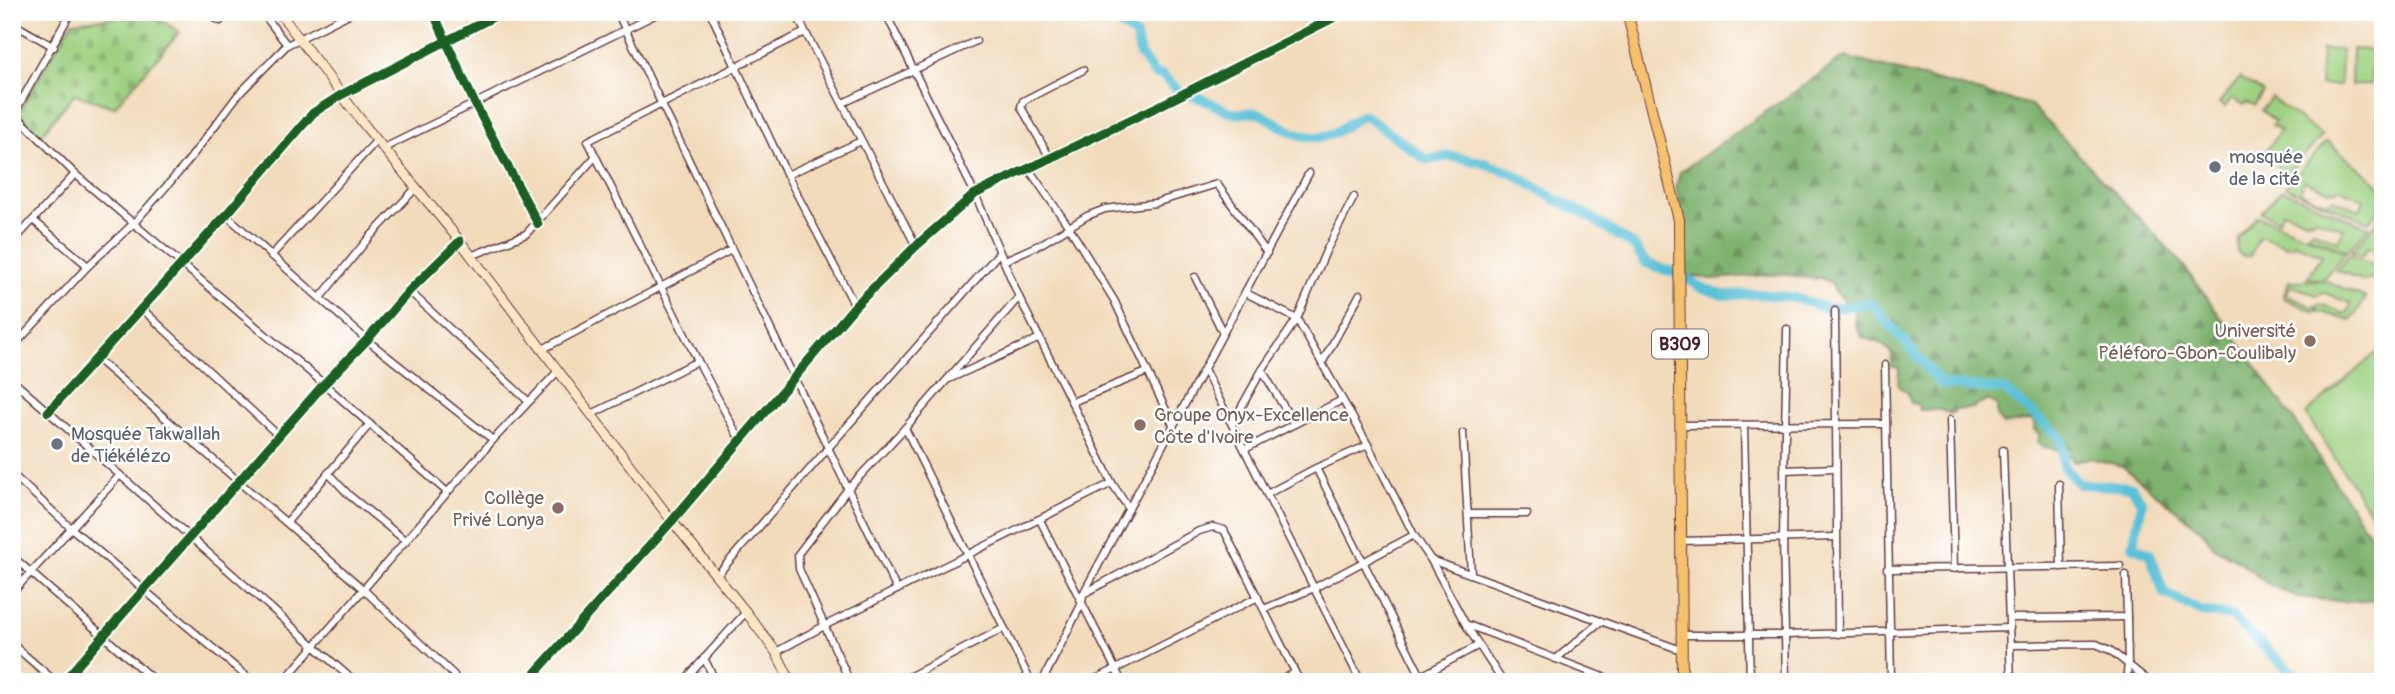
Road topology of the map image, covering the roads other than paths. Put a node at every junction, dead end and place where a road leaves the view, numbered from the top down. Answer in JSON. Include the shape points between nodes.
{"nodes":[{"id":1,"x":71,"y":12,"type":"edge"},
{"id":2,"x":205,"y":12,"type":"edge"},
{"id":3,"x":228,"y":12,"type":"edge"},
{"id":4,"x":262,"y":12,"type":"edge"},
{"id":5,"x":279,"y":12,"type":"edge"},
{"id":6,"x":353,"y":12,"type":"edge"},
{"id":7,"x":433,"y":12,"type":"edge"},
{"id":8,"x":503,"y":12,"type":"edge"},
{"id":9,"x":617,"y":12,"type":"edge"},
{"id":10,"x":661,"y":12,"type":"edge"},
{"id":11,"x":710,"y":12,"type":"edge"},
{"id":12,"x":795,"y":12,"type":"edge"},
{"id":13,"x":884,"y":12,"type":"edge"},
{"id":14,"x":1345,"y":12,"type":"edge"},
{"id":15,"x":1627,"y":12,"type":"edge"},
{"id":16,"x":12,"y":23,"type":"edge"},
{"id":17,"x":626,"y":29,"type":"junction"},
{"id":18,"x":806,"y":32,"type":"junction"},
{"id":19,"x":299,"y":39,"type":"junction"},
{"id":20,"x":976,"y":41,"type":"dead end"},
{"id":21,"x":447,"y":42,"type":"junction"},
{"id":22,"x":287,"y":45,"type":"junction"},
{"id":23,"x":54,"y":47,"type":"junction"},
{"id":24,"x":736,"y":67,"type":"junction"},
{"id":25,"x":913,"y":69,"type":"junction"},
{"id":26,"x":1083,"y":70,"type":"dead end"},
{"id":27,"x":341,"y":94,"type":"junction"},
{"id":28,"x":843,"y":103,"type":"junction"},
{"id":29,"x":475,"y":104,"type":"junction"},
{"id":30,"x":662,"y":105,"type":"junction"},
{"id":31,"x":13,"y":112,"type":"edge"},
{"id":32,"x":862,"y":141,"type":"junction"},
{"id":33,"x":381,"y":144,"type":"junction"},
{"id":34,"x":595,"y":158,"type":"junction"},
{"id":35,"x":1050,"y":158,"type":"junction"},
{"id":36,"x":1028,"y":168,"type":"junction"},
{"id":37,"x":1309,"y":173,"type":"dead end"},
{"id":38,"x":75,"y":174,"type":"junction"},
{"id":39,"x":787,"y":175,"type":"junction"},
{"id":40,"x":416,"y":188,"type":"junction"},
{"id":41,"x":975,"y":194,"type":"junction"},
{"id":42,"x":1353,"y":197,"type":"dead end"},
{"id":43,"x":226,"y":215,"type":"junction"},
{"id":44,"x":33,"y":220,"type":"junction"},
{"id":45,"x":134,"y":223,"type":"junction"},
{"id":46,"x":538,"y":223,"type":"junction"},
{"id":47,"x":1069,"y":227,"type":"junction"},
{"id":48,"x":460,"y":241,"type":"junction"},
{"id":49,"x":12,"y":243,"type":"edge"},
{"id":50,"x":916,"y":246,"type":"junction"},
{"id":51,"x":731,"y":250,"type":"junction"},
{"id":52,"x":999,"y":253,"type":"junction"},
{"id":53,"x":1267,"y":253,"type":"junction"},
{"id":54,"x":271,"y":256,"type":"junction"},
{"id":55,"x":471,"y":256,"type":"junction"},
{"id":56,"x":1003,"y":261,"type":"junction"},
{"id":57,"x":181,"y":263,"type":"junction"},
{"id":58,"x":88,"y":266,"type":"junction"},
{"id":59,"x":1195,"y":277,"type":"dead end"},
{"id":60,"x":661,"y":287,"type":"junction"},
{"id":61,"x":409,"y":291,"type":"junction"},
{"id":62,"x":1246,"y":293,"type":"junction"},
{"id":63,"x":1360,"y":294,"type":"dead end"},
{"id":64,"x":1019,"y":297,"type":"junction"},
{"id":65,"x":320,"y":299,"type":"junction"},
{"id":66,"x":855,"y":306,"type":"junction"},
{"id":67,"x":141,"y":308,"type":"junction"},
{"id":68,"x":1835,"y":311,"type":"dead end"},
{"id":69,"x":1297,"y":319,"type":"junction"},
{"id":70,"x":1787,"y":329,"type":"dead end"},
{"id":71,"x":1223,"y":333,"type":"junction"},
{"id":72,"x":1040,"y":338,"type":"junction"},
{"id":73,"x":368,"y":340,"type":"junction"},
{"id":74,"x":12,"y":348,"type":"edge"},
{"id":75,"x":541,"y":350,"type":"junction"},
{"id":76,"x":97,"y":359,"type":"junction"},
{"id":77,"x":698,"y":361,"type":"junction"},
{"id":78,"x":1322,"y":363,"type":"junction"},
{"id":79,"x":1885,"y":365,"type":"dead end"},
{"id":80,"x":1204,"y":369,"type":"junction"},
{"id":81,"x":1262,"y":370,"type":"junction"},
{"id":82,"x":558,"y":371,"type":"junction"},
{"id":83,"x":1147,"y":372,"type":"junction"},
{"id":84,"x":793,"y":378,"type":"junction"},
{"id":85,"x":12,"y":380,"type":"edge"},
{"id":86,"x":946,"y":381,"type":"junction"},
{"id":87,"x":324,"y":384,"type":"junction"},
{"id":88,"x":1342,"y":400,"type":"junction"},
{"id":89,"x":528,"y":401,"type":"junction"},
{"id":90,"x":1072,"y":402,"type":"junction"},
{"id":91,"x":48,"y":412,"type":"junction"},
{"id":92,"x":592,"y":414,"type":"junction"},
{"id":93,"x":1950,"y":420,"type":"dead end"},
{"id":94,"x":370,"y":424,"type":"junction"},
{"id":95,"x":1232,"y":424,"type":"junction"},
{"id":96,"x":1294,"y":424,"type":"junction"},
{"id":97,"x":1836,"y":424,"type":"junction"},
{"id":98,"x":1885,"y":424,"type":"junction"},
{"id":99,"x":1173,"y":425,"type":"junction"},
{"id":100,"x":1680,"y":425,"type":"junction"},
{"id":101,"x":1784,"y":425,"type":"junction"},
{"id":102,"x":1744,"y":426,"type":"junction"},
{"id":103,"x":905,"y":429,"type":"junction"},
{"id":104,"x":1464,"y":433,"type":"dead end"},
{"id":105,"x":279,"y":436,"type":"junction"},
{"id":106,"x":493,"y":440,"type":"junction"},
{"id":107,"x":740,"y":440,"type":"junction"},
{"id":108,"x":1368,"y":445,"type":"junction"},
{"id":109,"x":828,"y":448,"type":"junction"},
{"id":110,"x":1245,"y":449,"type":"junction"},
{"id":111,"x":2003,"y":450,"type":"dead end"},
{"id":112,"x":1316,"y":468,"type":"junction"},
{"id":113,"x":1836,"y":468,"type":"junction"},
{"id":114,"x":1784,"y":470,"type":"junction"},
{"id":115,"x":328,"y":473,"type":"junction"},
{"id":116,"x":12,"y":474,"type":"edge"},
{"id":117,"x":120,"y":475,"type":"junction"},
{"id":118,"x":240,"y":481,"type":"junction"},
{"id":119,"x":1112,"y":483,"type":"junction"},
{"id":120,"x":2059,"y":484,"type":"dead end"},
{"id":121,"x":847,"y":490,"type":"junction"},
{"id":122,"x":447,"y":492,"type":"junction"},
{"id":123,"x":1267,"y":494,"type":"junction"},
{"id":124,"x":1129,"y":509,"type":"junction"},
{"id":125,"x":1468,"y":514,"type":"junction"},
{"id":126,"x":1527,"y":514,"type":"dead end"},
{"id":127,"x":1040,"y":520,"type":"junction"},
{"id":128,"x":672,"y":521,"type":"junction"},
{"id":129,"x":286,"y":522,"type":"junction"},
{"id":130,"x":71,"y":527,"type":"junction"},
{"id":131,"x":1414,"y":536,"type":"junction"},
{"id":132,"x":191,"y":537,"type":"junction"},
{"id":133,"x":1836,"y":537,"type":"junction"},
{"id":134,"x":1783,"y":538,"type":"junction"},
{"id":135,"x":1749,"y":539,"type":"junction"},
{"id":136,"x":406,"y":541,"type":"junction"},
{"id":137,"x":1681,"y":541,"type":"junction"},
{"id":138,"x":968,"y":555,"type":"junction"},
{"id":139,"x":12,"y":556,"type":"edge"},
{"id":140,"x":1431,"y":560,"type":"junction"},
{"id":141,"x":1362,"y":562,"type":"junction"},
{"id":142,"x":2120,"y":566,"type":"dead end"},
{"id":143,"x":2061,"y":567,"type":"junction"},
{"id":144,"x":2008,"y":568,"type":"junction"},
{"id":145,"x":1887,"y":569,"type":"junction"},
{"id":146,"x":1954,"y":569,"type":"junction"},
{"id":147,"x":30,"y":572,"type":"junction"},
{"id":148,"x":1471,"y":574,"type":"junction"},
{"id":149,"x":717,"y":575,"type":"junction"},
{"id":150,"x":2126,"y":575,"type":"dead end"},
{"id":151,"x":1314,"y":588,"type":"junction"},
{"id":152,"x":145,"y":590,"type":"junction"},
{"id":153,"x":364,"y":590,"type":"junction"},
{"id":154,"x":897,"y":590,"type":"junction"},
{"id":155,"x":12,"y":593,"type":"edge"},
{"id":156,"x":1083,"y":594,"type":"junction"},
{"id":157,"x":1258,"y":597,"type":"junction"},
{"id":158,"x":1082,"y":603,"type":"junction"},
{"id":159,"x":1264,"y":609,"type":"junction"},
{"id":160,"x":746,"y":612,"type":"junction"},
{"id":161,"x":2127,"y":617,"type":"junction"},
{"id":162,"x":2010,"y":618,"type":"junction"},
{"id":163,"x":1601,"y":621,"type":"junction"},
{"id":164,"x":1466,"y":625,"type":"junction"},
{"id":165,"x":824,"y":626,"type":"junction"},
{"id":166,"x":1004,"y":628,"type":"junction"},
{"id":167,"x":2010,"y":628,"type":"junction"},
{"id":168,"x":1890,"y":632,"type":"junction"},
{"id":169,"x":1838,"y":634,"type":"junction"},
{"id":170,"x":1681,"y":635,"type":"junction"},
{"id":171,"x":1750,"y":635,"type":"junction"},
{"id":172,"x":1786,"y":635,"type":"junction"},
{"id":173,"x":103,"y":636,"type":"junction"},
{"id":174,"x":12,"y":644,"type":"edge"},
{"id":175,"x":314,"y":645,"type":"junction"},
{"id":176,"x":1479,"y":645,"type":"junction"},
{"id":177,"x":2011,"y":645,"type":"junction"},
{"id":178,"x":1681,"y":650,"type":"junction"},
{"id":179,"x":776,"y":652,"type":"junction"},
{"id":180,"x":704,"y":658,"type":"junction"},
{"id":181,"x":1556,"y":659,"type":"junction"},
{"id":182,"x":2128,"y":664,"type":"junction"},
{"id":183,"x":1116,"y":668,"type":"junction"},
{"id":184,"x":1295,"y":673,"type":"junction"},
{"id":185,"x":1423,"y":679,"type":"edge"},
{"id":186,"x":56,"y":682,"type":"edge"},
{"id":187,"x":63,"y":682,"type":"edge"},
{"id":188,"x":156,"y":682,"type":"edge"},
{"id":189,"x":253,"y":682,"type":"edge"},
{"id":190,"x":283,"y":682,"type":"edge"},
{"id":191,"x":355,"y":682,"type":"edge"},
{"id":192,"x":451,"y":682,"type":"edge"},
{"id":193,"x":527,"y":682,"type":"edge"},
{"id":194,"x":683,"y":682,"type":"edge"},
{"id":195,"x":716,"y":682,"type":"edge"},
{"id":196,"x":791,"y":682,"type":"edge"},
{"id":197,"x":850,"y":682,"type":"edge"},
{"id":198,"x":899,"y":682,"type":"edge"},
{"id":199,"x":1031,"y":682,"type":"edge"},
{"id":200,"x":1042,"y":682,"type":"edge"},
{"id":201,"x":1090,"y":682,"type":"edge"},
{"id":202,"x":1122,"y":682,"type":"edge"},
{"id":203,"x":1276,"y":682,"type":"edge"},
{"id":204,"x":1300,"y":682,"type":"edge"},
{"id":205,"x":1361,"y":682,"type":"edge"},
{"id":206,"x":1409,"y":682,"type":"edge"},
{"id":207,"x":1503,"y":682,"type":"edge"},
{"id":208,"x":1616,"y":682,"type":"edge"},
{"id":209,"x":1682,"y":682,"type":"edge"},
{"id":210,"x":1750,"y":682,"type":"edge"},
{"id":211,"x":1786,"y":682,"type":"edge"},
{"id":212,"x":1891,"y":682,"type":"edge"},
{"id":213,"x":2011,"y":682,"type":"edge"},
{"id":214,"x":2126,"y":682,"type":"edge"},
{"id":215,"x":2150,"y":682,"type":"edge"}],
"edges":[{"from":1,"to":23,"type":"street"},
{"from":2,"to":3,"type":"street","via":[[220,22]]},
{"from":4,"to":22,"type":"street"},
{"from":5,"to":19,"type":"main road"},
{"from":6,"to":19,"type":"street"},
{"from":7,"to":21,"type":"street"},
{"from":8,"to":21,"type":"street"},
{"from":9,"to":17,"type":"street"},
{"from":10,"to":17,"type":"street"},
{"from":11,"to":24,"type":"street"},
{"from":12,"to":18,"type":"street"},
{"from":13,"to":25,"type":"street"},
{"from":14,"to":35,"type":"street"},
{"from":15,"to":100,"type":"main road","number":"B309","via":[[1679,220]]},
{"from":16,"to":23,"type":"street"},
{"from":17,"to":29,"type":"street"},
{"from":17,"to":30,"type":"street"},
{"from":18,"to":24,"type":"street"},
{"from":18,"to":28,"type":"street"},
{"from":19,"to":22,"type":"street"},
{"from":19,"to":27,"type":"main road"},
{"from":20,"to":25,"type":"street"},
{"from":21,"to":27,"type":"street"},
{"from":21,"to":29,"type":"street"},
{"from":22,"to":45,"type":"street","via":[[237,95],[186,164]]},
{"from":23,"to":31,"type":"street"},
{"from":24,"to":30,"type":"street"},
{"from":24,"to":39,"type":"street"},
{"from":25,"to":28,"type":"street"},
{"from":25,"to":41,"type":"street"},
{"from":26,"to":35,"type":"street","via":[[1023,101],[1021,107]]},
{"from":27,"to":33,"type":"main road"},
{"from":27,"to":43,"type":"street","via":[[313,113]]},
{"from":28,"to":32,"type":"street"},
{"from":29,"to":33,"type":"street"},
{"from":29,"to":46,"type":"street"},
{"from":30,"to":34,"type":"street","via":[[588,141]]},
{"from":30,"to":51,"type":"street"},
{"from":31,"to":38,"type":"street"},
{"from":32,"to":39,"type":"street"},
{"from":32,"to":50,"type":"street"},
{"from":33,"to":40,"type":"main road"},
{"from":33,"to":54,"type":"street"},
{"from":34,"to":46,"type":"street"},
{"from":34,"to":60,"type":"street"},
{"from":35,"to":36,"type":"street"},
{"from":36,"to":41,"type":"street"},
{"from":36,"to":47,"type":"street"},
{"from":37,"to":53,"type":"street"},
{"from":38,"to":44,"type":"street"},
{"from":38,"to":45,"type":"street"},
{"from":39,"to":66,"type":"street"},
{"from":40,"to":48,"type":"main road"},
{"from":40,"to":65,"type":"street"},
{"from":41,"to":50,"type":"street"},
{"from":41,"to":52,"type":"street"},
{"from":42,"to":69,"type":"street"},
{"from":43,"to":54,"type":"street"},
{"from":43,"to":57,"type":"street"},
{"from":44,"to":49,"type":"street"},
{"from":44,"to":58,"type":"street"},
{"from":45,"to":57,"type":"street"},
{"from":45,"to":58,"type":"street"},
{"from":46,"to":55,"type":"street","via":[[526,234]]},
{"from":47,"to":53,"type":"street","via":[[1105,209],[1155,203],[1217,184]]},
{"from":47,"to":56,"type":"street"},
{"from":47,"to":83,"type":"street","via":[[1114,300]]},
{"from":48,"to":55,"type":"main road"},
{"from":48,"to":61,"type":"street"},
{"from":50,"to":66,"type":"street"},
{"from":51,"to":60,"type":"street"},
{"from":51,"to":84,"type":"street"},
{"from":52,"to":56,"type":"street"},
{"from":52,"to":109,"type":"street"},
{"from":53,"to":62,"type":"street"},
{"from":54,"to":65,"type":"street"},
{"from":55,"to":75,"type":"main road"},
{"from":56,"to":64,"type":"street"},
{"from":57,"to":67,"type":"street"},
{"from":57,"to":87,"type":"street"},
{"from":58,"to":74,"type":"street"},
{"from":59,"to":71,"type":"street"},
{"from":60,"to":75,"type":"street"},
{"from":60,"to":77,"type":"street"},
{"from":61,"to":73,"type":"street"},
{"from":61,"to":89,"type":"street"},
{"from":62,"to":69,"type":"street"},
{"from":62,"to":71,"type":"street"},
{"from":63,"to":78,"type":"street"},
{"from":64,"to":72,"type":"street"},
{"from":64,"to":86,"type":"street"},
{"from":65,"to":73,"type":"street"},
{"from":66,"to":84,"type":"street"},
{"from":67,"to":76,"type":"street"},
{"from":67,"to":105,"type":"street"},
{"from":68,"to":97,"type":"street"},
{"from":69,"to":78,"type":"street"},
{"from":69,"to":81,"type":"street"},
{"from":70,"to":101,"type":"street"},
{"from":71,"to":80,"type":"street"},
{"from":72,"to":86,"type":"street"},
{"from":72,"to":90,"type":"street"},
{"from":73,"to":87,"type":"street"},
{"from":73,"to":106,"type":"street"},
{"from":75,"to":82,"type":"main road"},
{"from":76,"to":91,"type":"street"},
{"from":76,"to":118,"type":"street"},
{"from":77,"to":92,"type":"street"},
{"from":77,"to":107,"type":"street"},
{"from":78,"to":88,"type":"street"},
{"from":79,"to":98,"type":"street"},
{"from":80,"to":95,"type":"street"},
{"from":80,"to":99,"type":"street"},
{"from":81,"to":95,"type":"street"},
{"from":81,"to":96,"type":"street"},
{"from":82,"to":89,"type":"street"},
{"from":82,"to":92,"type":"main road"},
{"from":83,"to":90,"type":"street"},
{"from":83,"to":99,"type":"street"},
{"from":84,"to":107,"type":"street"},
{"from":84,"to":109,"type":"street"},
{"from":85,"to":91,"type":"street"},
{"from":86,"to":103,"type":"street"},
{"from":87,"to":94,"type":"street"},
{"from":87,"to":105,"type":"street"},
{"from":88,"to":96,"type":"street"},
{"from":88,"to":108,"type":"street"},
{"from":89,"to":106,"type":"street"},
{"from":90,"to":119,"type":"street"},
{"from":91,"to":117,"type":"street"},
{"from":92,"to":128,"type":"main road"},
{"from":93,"to":146,"type":"street"},
{"from":94,"to":115,"type":"street"},
{"from":94,"to":122,"type":"street"},
{"from":95,"to":110,"type":"street"},
{"from":96,"to":110,"type":"street"},
{"from":97,"to":98,"type":"street"},
{"from":97,"to":101,"type":"street"},
{"from":97,"to":113,"type":"street"},
{"from":98,"to":145,"type":"street"},
{"from":99,"to":124,"type":"street"},
{"from":100,"to":102,"type":"street"},
{"from":100,"to":137,"type":"main road","number":"B309"},
{"from":101,"to":102,"type":"street"},
{"from":101,"to":114,"type":"street"},
{"from":102,"to":135,"type":"street"},
{"from":103,"to":121,"type":"street"},
{"from":103,"to":138,"type":"street"},
{"from":104,"to":125,"type":"street"},
{"from":105,"to":118,"type":"street"},
{"from":106,"to":122,"type":"street"},
{"from":107,"to":128,"type":"street"},
{"from":108,"to":112,"type":"street"},
{"from":108,"to":131,"type":"street"},
{"from":109,"to":121,"type":"street"},
{"from":109,"to":149,"type":"street"},
{"from":110,"to":123,"type":"street"},
{"from":111,"to":144,"type":"street"},
{"from":112,"to":123,"type":"street"},
{"from":112,"to":141,"type":"street"},
{"from":113,"to":114,"type":"street"},
{"from":113,"to":133,"type":"street"},
{"from":114,"to":134,"type":"street"},
{"from":115,"to":129,"type":"street"},
{"from":115,"to":136,"type":"street"},
{"from":116,"to":130,"type":"street"},
{"from":117,"to":130,"type":"street"},
{"from":117,"to":132,"type":"street"},
{"from":118,"to":129,"type":"street"},
{"from":118,"to":132,"type":"street"},
{"from":119,"to":124,"type":"street"},
{"from":119,"to":127,"type":"street"},
{"from":120,"to":143,"type":"street"},
{"from":121,"to":154,"type":"street"},
{"from":121,"to":165,"type":"street","via":[[798,554],[799,569]]},
{"from":122,"to":136,"type":"street"},
{"from":123,"to":151,"type":"street"},
{"from":124,"to":156,"type":"street"},
{"from":125,"to":126,"type":"street"},
{"from":125,"to":148,"type":"street"},
{"from":127,"to":138,"type":"street"},
{"from":127,"to":158,"type":"street"},
{"from":128,"to":149,"type":"main road"},
{"from":128,"to":193,"type":"street"},
{"from":129,"to":153,"type":"street"},
{"from":130,"to":147,"type":"street"},
{"from":130,"to":152,"type":"street"},
{"from":131,"to":140,"type":"street"},
{"from":131,"to":141,"type":"street"},
{"from":132,"to":152,"type":"street"},
{"from":132,"to":175,"type":"street"},
{"from":133,"to":134,"type":"street"},
{"from":133,"to":169,"type":"street"},
{"from":134,"to":135,"type":"street"},
{"from":134,"to":172,"type":"street"},
{"from":135,"to":137,"type":"street"},
{"from":135,"to":171,"type":"street"},
{"from":136,"to":153,"type":"street"},
{"from":137,"to":170,"type":"main road","number":"B309"},
{"from":138,"to":154,"type":"street"},
{"from":138,"to":166,"type":"street"},
{"from":139,"to":147,"type":"street"},
{"from":140,"to":148,"type":"street"},
{"from":140,"to":164,"type":"street"},
{"from":141,"to":151,"type":"street"},
{"from":141,"to":185,"type":"street"},
{"from":142,"to":143,"type":"street"},
{"from":143,"to":144,"type":"street"},
{"from":144,"to":146,"type":"street"},
{"from":144,"to":162,"type":"street"},
{"from":145,"to":146,"type":"street"},
{"from":145,"to":168,"type":"street"},
{"from":147,"to":155,"type":"street"},
{"from":147,"to":173,"type":"street"},
{"from":148,"to":163,"type":"street"},
{"from":149,"to":160,"type":"main road"},
{"from":150,"to":161,"type":"street"},
{"from":151,"to":159,"type":"street"},
{"from":151,"to":205,"type":"street"},
{"from":152,"to":173,"type":"street"},
{"from":152,"to":189,"type":"street"},
{"from":153,"to":175,"type":"street"},
{"from":153,"to":192,"type":"street","via":[[454,674]]},
{"from":154,"to":165,"type":"street"},
{"from":156,"to":157,"type":"street","via":[[1213,527],[1224,530]]},
{"from":156,"to":158,"type":"street"},
{"from":157,"to":159,"type":"street"},
{"from":157,"to":183,"type":"street"},
{"from":158,"to":183,"type":"street"},
{"from":158,"to":200,"type":"street"},
{"from":159,"to":184,"type":"street"},
{"from":160,"to":179,"type":"main road"},
{"from":160,"to":180,"type":"street"},
{"from":161,"to":162,"type":"street"},
{"from":161,"to":182,"type":"street"},
{"from":162,"to":167,"type":"street"},
{"from":163,"to":178,"type":"street"},
{"from":163,"to":181,"type":"street"},
{"from":164,"to":176,"type":"street"},
{"from":164,"to":181,"type":"street"},
{"from":165,"to":179,"type":"street"},
{"from":165,"to":197,"type":"street"},
{"from":166,"to":198,"type":"street"},
{"from":166,"to":199,"type":"street"},
{"from":167,"to":168,"type":"street"},
{"from":167,"to":177,"type":"street"},
{"from":168,"to":169,"type":"street"},
{"from":168,"to":212,"type":"street"},
{"from":169,"to":172,"type":"street"},
{"from":170,"to":171,"type":"street"},
{"from":170,"to":178,"type":"main road","number":"B309"},
{"from":171,"to":172,"type":"street"},
{"from":171,"to":210,"type":"street"},
{"from":172,"to":211,"type":"street"},
{"from":173,"to":187,"type":"street"},
{"from":173,"to":188,"type":"street"},
{"from":174,"to":186,"type":"street"},
{"from":175,"to":190,"type":"street"},
{"from":175,"to":191,"type":"street"},
{"from":176,"to":185,"type":"street"},
{"from":176,"to":207,"type":"street"},
{"from":177,"to":182,"type":"street","via":[[2096,644]]},
{"from":177,"to":213,"type":"street"},
{"from":178,"to":209,"type":"main road","number":"B309"},
{"from":179,"to":196,"type":"main road"},
{"from":180,"to":194,"type":"street"},
{"from":180,"to":195,"type":"street"},
{"from":181,"to":208,"type":"street"},
{"from":182,"to":214,"type":"street"},
{"from":182,"to":215,"type":"street"},
{"from":183,"to":201,"type":"street"},
{"from":183,"to":202,"type":"street"},
{"from":184,"to":203,"type":"street"},
{"from":184,"to":204,"type":"street"},
{"from":185,"to":206,"type":"street"}]}
